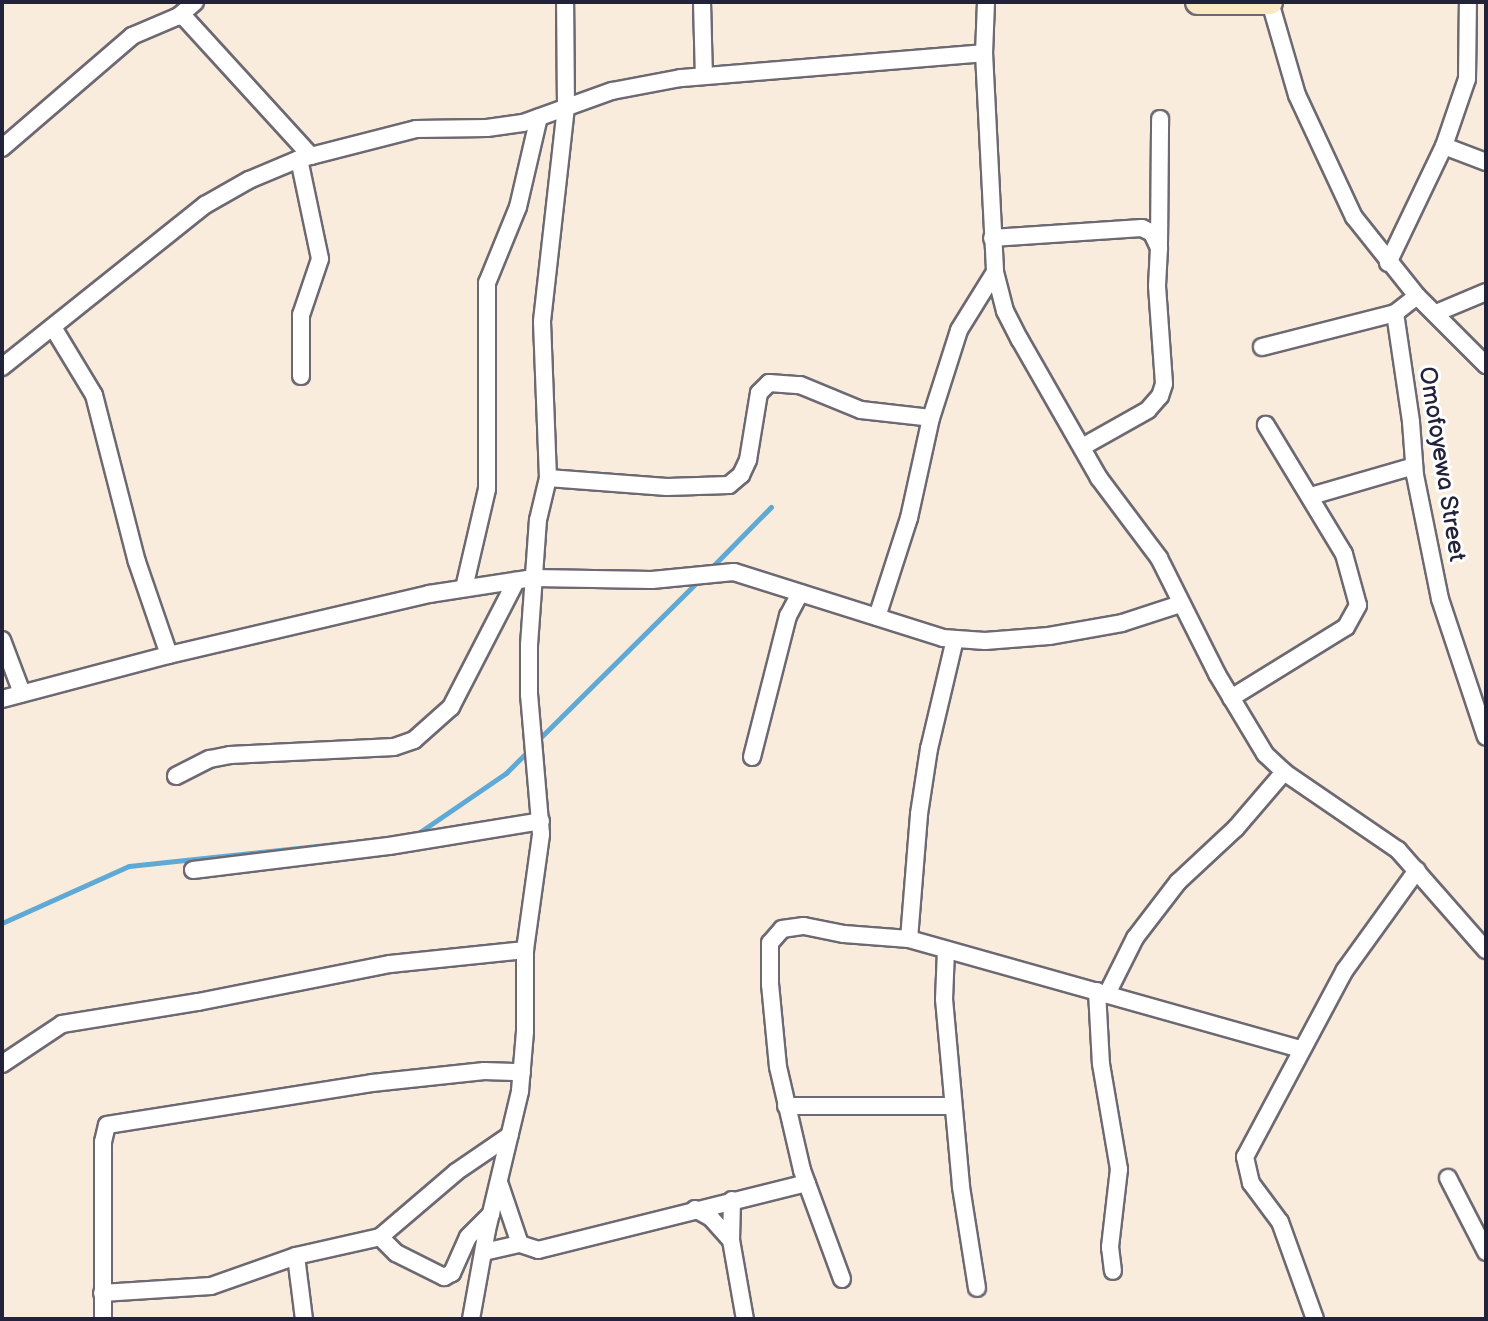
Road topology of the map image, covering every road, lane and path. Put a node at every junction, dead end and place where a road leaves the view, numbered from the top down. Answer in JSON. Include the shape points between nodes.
{"nodes":[{"id":1,"x":562,"y":2,"type":"edge"},
{"id":2,"x":702,"y":2,"type":"edge"},
{"id":3,"x":986,"y":2,"type":"edge"},
{"id":4,"x":1198,"y":2,"type":"edge"},
{"id":5,"x":1270,"y":2,"type":"edge"},
{"id":6,"x":1468,"y":2,"type":"edge"},
{"id":7,"x":186,"y":7,"type":"edge"},
{"id":8,"x":984,"y":53,"type":"junction"},
{"id":9,"x":704,"y":76,"type":"junction"},
{"id":10,"x":566,"y":107,"type":"junction"},
{"id":11,"x":539,"y":117,"type":"junction"},
{"id":12,"x":1160,"y":119,"type":"dead end"},
{"id":13,"x":1444,"y":146,"type":"junction"},
{"id":14,"x":2,"y":148,"type":"edge"},
{"id":15,"x":305,"y":157,"type":"junction"},
{"id":16,"x":1486,"y":162,"type":"edge"},
{"id":17,"x":992,"y":238,"type":"junction"},
{"id":18,"x":1159,"y":248,"type":"junction"},
{"id":19,"x":1388,"y":263,"type":"junction"},
{"id":20,"x":995,"y":272,"type":"junction"},
{"id":21,"x":1486,"y":292,"type":"edge"},
{"id":22,"x":1417,"y":296,"type":"junction"},
{"id":23,"x":1395,"y":313,"type":"junction"},
{"id":24,"x":1436,"y":313,"type":"junction"},
{"id":25,"x":54,"y":329,"type":"junction"},
{"id":26,"x":1262,"y":347,"type":"dead end"},
{"id":27,"x":1486,"y":365,"type":"edge"},
{"id":28,"x":2,"y":367,"type":"edge"},
{"id":29,"x":301,"y":376,"type":"dead end"},
{"id":30,"x":931,"y":418,"type":"junction"},
{"id":31,"x":1266,"y":425,"type":"dead end"},
{"id":32,"x":1082,"y":447,"type":"junction"},
{"id":33,"x":1414,"y":466,"type":"junction"},
{"id":34,"x":548,"y":478,"type":"junction"},
{"id":35,"x":1311,"y":496,"type":"junction"},
{"id":36,"x":534,"y":578,"type":"junction"},
{"id":37,"x":516,"y":581,"type":"junction"},
{"id":38,"x":464,"y":588,"type":"junction"},
{"id":39,"x":800,"y":593,"type":"junction"},
{"id":40,"x":1180,"y":604,"type":"junction"},
{"id":41,"x":877,"y":617,"type":"junction"},
{"id":42,"x":955,"y":639,"type":"junction"},
{"id":43,"x":2,"y":640,"type":"edge"},
{"id":44,"x":169,"y":655,"type":"junction"},
{"id":45,"x":22,"y":693,"type":"junction"},
{"id":46,"x":1231,"y":698,"type":"junction"},
{"id":47,"x":2,"y":699,"type":"edge"},
{"id":48,"x":1486,"y":737,"type":"edge"},
{"id":49,"x":752,"y":757,"type":"dead end"},
{"id":50,"x":1284,"y":772,"type":"junction"},
{"id":51,"x":176,"y":776,"type":"dead end"},
{"id":52,"x":541,"y":821,"type":"junction"},
{"id":53,"x":193,"y":870,"type":"dead end"},
{"id":54,"x":1417,"y":870,"type":"junction"},
{"id":55,"x":909,"y":939,"type":"junction"},
{"id":56,"x":525,"y":950,"type":"junction"},
{"id":57,"x":946,"y":950,"type":"junction"},
{"id":58,"x":1486,"y":950,"type":"edge"},
{"id":59,"x":1102,"y":993,"type":"junction"},
{"id":60,"x":1300,"y":1049,"type":"junction"},
{"id":61,"x":2,"y":1064,"type":"edge"},
{"id":62,"x":522,"y":1072,"type":"junction"},
{"id":63,"x":786,"y":1106,"type":"junction"},
{"id":64,"x":953,"y":1106,"type":"junction"},
{"id":65,"x":510,"y":1135,"type":"junction"},
{"id":66,"x":1448,"y":1178,"type":"dead end"},
{"id":67,"x":807,"y":1183,"type":"junction"},
{"id":68,"x":499,"y":1184,"type":"junction"},
{"id":69,"x":732,"y":1200,"type":"junction"},
{"id":70,"x":695,"y":1209,"type":"junction"},
{"id":71,"x":491,"y":1213,"type":"junction"},
{"id":72,"x":380,"y":1237,"type":"junction"},
{"id":73,"x":731,"y":1240,"type":"junction"},
{"id":74,"x":520,"y":1244,"type":"junction"},
{"id":75,"x":484,"y":1252,"type":"junction"},
{"id":76,"x":1486,"y":1252,"type":"edge"},
{"id":77,"x":296,"y":1256,"type":"junction"},
{"id":78,"x":1113,"y":1271,"type":"dead end"},
{"id":79,"x":842,"y":1279,"type":"dead end"},
{"id":80,"x":478,"y":1288,"type":"junction"},
{"id":81,"x":977,"y":1288,"type":"dead end"},
{"id":82,"x":102,"y":1293,"type":"junction"},
{"id":83,"x":103,"y":1319,"type":"edge"},
{"id":84,"x":304,"y":1319,"type":"edge"},
{"id":85,"x":471,"y":1319,"type":"edge"},
{"id":86,"x":485,"y":1319,"type":"edge"},
{"id":87,"x":745,"y":1319,"type":"edge"},
{"id":88,"x":1315,"y":1319,"type":"edge"}],
"edges":[{"from":1,"to":10,"type":"street"},
{"from":2,"to":9,"type":"street"},
{"from":3,"to":8,"type":"street"},
{"from":4,"to":5,"type":"main road"},
{"from":5,"to":19,"type":"street","via":[[1297,95],[1326,161],[1354,217]]},
{"from":6,"to":13,"type":"street","via":[[1467,79]]},
{"from":7,"to":14,"type":"street","via":[[132,36]]},
{"from":7,"to":15,"type":"street","via":[[185,18]]},
{"from":8,"to":9,"type":"street"},
{"from":8,"to":17,"type":"street"},
{"from":9,"to":10,"type":"street","via":[[612,91]]},
{"from":10,"to":11,"type":"street"},
{"from":10,"to":34,"type":"street","via":[[542,321]]},
{"from":11,"to":15,"type":"street","via":[[487,128],[416,129]]},
{"from":11,"to":38,"type":"street","via":[[518,207],[487,283],[487,489]]},
{"from":12,"to":18,"type":"street"},
{"from":13,"to":16,"type":"street"},
{"from":13,"to":19,"type":"street"},
{"from":15,"to":25,"type":"street","via":[[205,205]]},
{"from":15,"to":29,"type":"street","via":[[320,259],[301,315]]},
{"from":17,"to":18,"type":"street","via":[[1142,228],[1152,233]]},
{"from":17,"to":20,"type":"street"},
{"from":18,"to":32,"type":"street","via":[[1164,384],[1160,396],[1148,410]]},
{"from":19,"to":22,"type":"street"},
{"from":20,"to":30,"type":"street","via":[[959,330]]},
{"from":20,"to":32,"type":"street","via":[[1005,311]]},
{"from":21,"to":24,"type":"street"},
{"from":22,"to":23,"type":"street"},
{"from":22,"to":24,"type":"street"},
{"from":23,"to":26,"type":"street"},
{"from":23,"to":33,"type":"street","name":"Omofoyewa Street"},
{"from":24,"to":27,"type":"street"},
{"from":25,"to":28,"type":"street"},
{"from":25,"to":44,"type":"street","via":[[94,395],[137,562]]},
{"from":30,"to":34,"type":"street","via":[[861,410],[800,385],[769,383],[759,393],[748,460],[729,485],[667,487]]},
{"from":30,"to":41,"type":"street","via":[[909,518]]},
{"from":31,"to":35,"type":"street"},
{"from":32,"to":40,"type":"street","via":[[1159,558]]},
{"from":33,"to":35,"type":"street"},
{"from":33,"to":48,"type":"street","name":"Omofoyewa Street","via":[[1440,599]]},
{"from":34,"to":36,"type":"street","via":[[538,520]]},
{"from":35,"to":46,"type":"street","via":[[1344,554],[1356,591],[1355,618]]},
{"from":36,"to":37,"type":"street"},
{"from":36,"to":39,"type":"street","via":[[652,580],[717,571]]},
{"from":36,"to":52,"type":"street","via":[[529,695]]},
{"from":37,"to":38,"type":"street"},
{"from":37,"to":51,"type":"street","via":[[451,707],[414,740],[394,747],[230,755]]},
{"from":38,"to":44,"type":"street"},
{"from":39,"to":41,"type":"street"},
{"from":39,"to":49,"type":"street","via":[[788,616]]},
{"from":40,"to":42,"type":"street","via":[[1122,623],[1049,636]]},
{"from":40,"to":46,"type":"street"},
{"from":41,"to":42,"type":"street"},
{"from":42,"to":55,"type":"street","via":[[921,801]]},
{"from":43,"to":45,"type":"street"},
{"from":44,"to":45,"type":"street"},
{"from":45,"to":47,"type":"street"},
{"from":46,"to":50,"type":"street","via":[[1265,754]]},
{"from":50,"to":54,"type":"street","via":[[1357,819]]},
{"from":50,"to":59,"type":"street","via":[[1171,891]]},
{"from":52,"to":53,"type":"street"},
{"from":52,"to":56,"type":"street"},
{"from":54,"to":58,"type":"street"},
{"from":54,"to":60,"type":"street","via":[[1345,970]]},
{"from":55,"to":57,"type":"street"},
{"from":55,"to":63,"type":"street","via":[[804,926],[774,934],[770,984]]},
{"from":56,"to":61,"type":"street","via":[[390,964],[62,1024]]},
{"from":56,"to":62,"type":"street"},
{"from":57,"to":59,"type":"street"},
{"from":57,"to":64,"type":"street","via":[[944,999]]},
{"from":59,"to":60,"type":"street"},
{"from":59,"to":78,"type":"street","via":[[1099,1052],[1119,1169],[1110,1247]]},
{"from":60,"to":88,"type":"street","via":[[1245,1157],[1251,1183],[1280,1222]]},
{"from":62,"to":65,"type":"street"},
{"from":62,"to":82,"type":"street","via":[[372,1083],[107,1125]]},
{"from":63,"to":64,"type":"street"},
{"from":63,"to":67,"type":"street"},
{"from":64,"to":81,"type":"street"},
{"from":65,"to":68,"type":"street"},
{"from":65,"to":72,"type":"street","via":[[456,1172]]},
{"from":66,"to":76,"type":"street"},
{"from":67,"to":69,"type":"street"},
{"from":67,"to":79,"type":"street"},
{"from":68,"to":71,"type":"street"},
{"from":68,"to":74,"type":"street"},
{"from":69,"to":70,"type":"street"},
{"from":69,"to":73,"type":"street"},
{"from":70,"to":73,"type":"street"},
{"from":70,"to":74,"type":"street","via":[[551,1249]]},
{"from":71,"to":72,"type":"street","via":[[468,1237],[455,1267],[444,1277],[396,1253]]},
{"from":71,"to":75,"type":"street"},
{"from":72,"to":77,"type":"street"},
{"from":73,"to":87,"type":"street"},
{"from":74,"to":75,"type":"street"},
{"from":75,"to":80,"type":"street"},
{"from":77,"to":82,"type":"street","via":[[211,1286]]},
{"from":77,"to":84,"type":"street"},
{"from":80,"to":85,"type":"street"},
{"from":80,"to":86,"type":"street"},
{"from":82,"to":83,"type":"street"}]}
